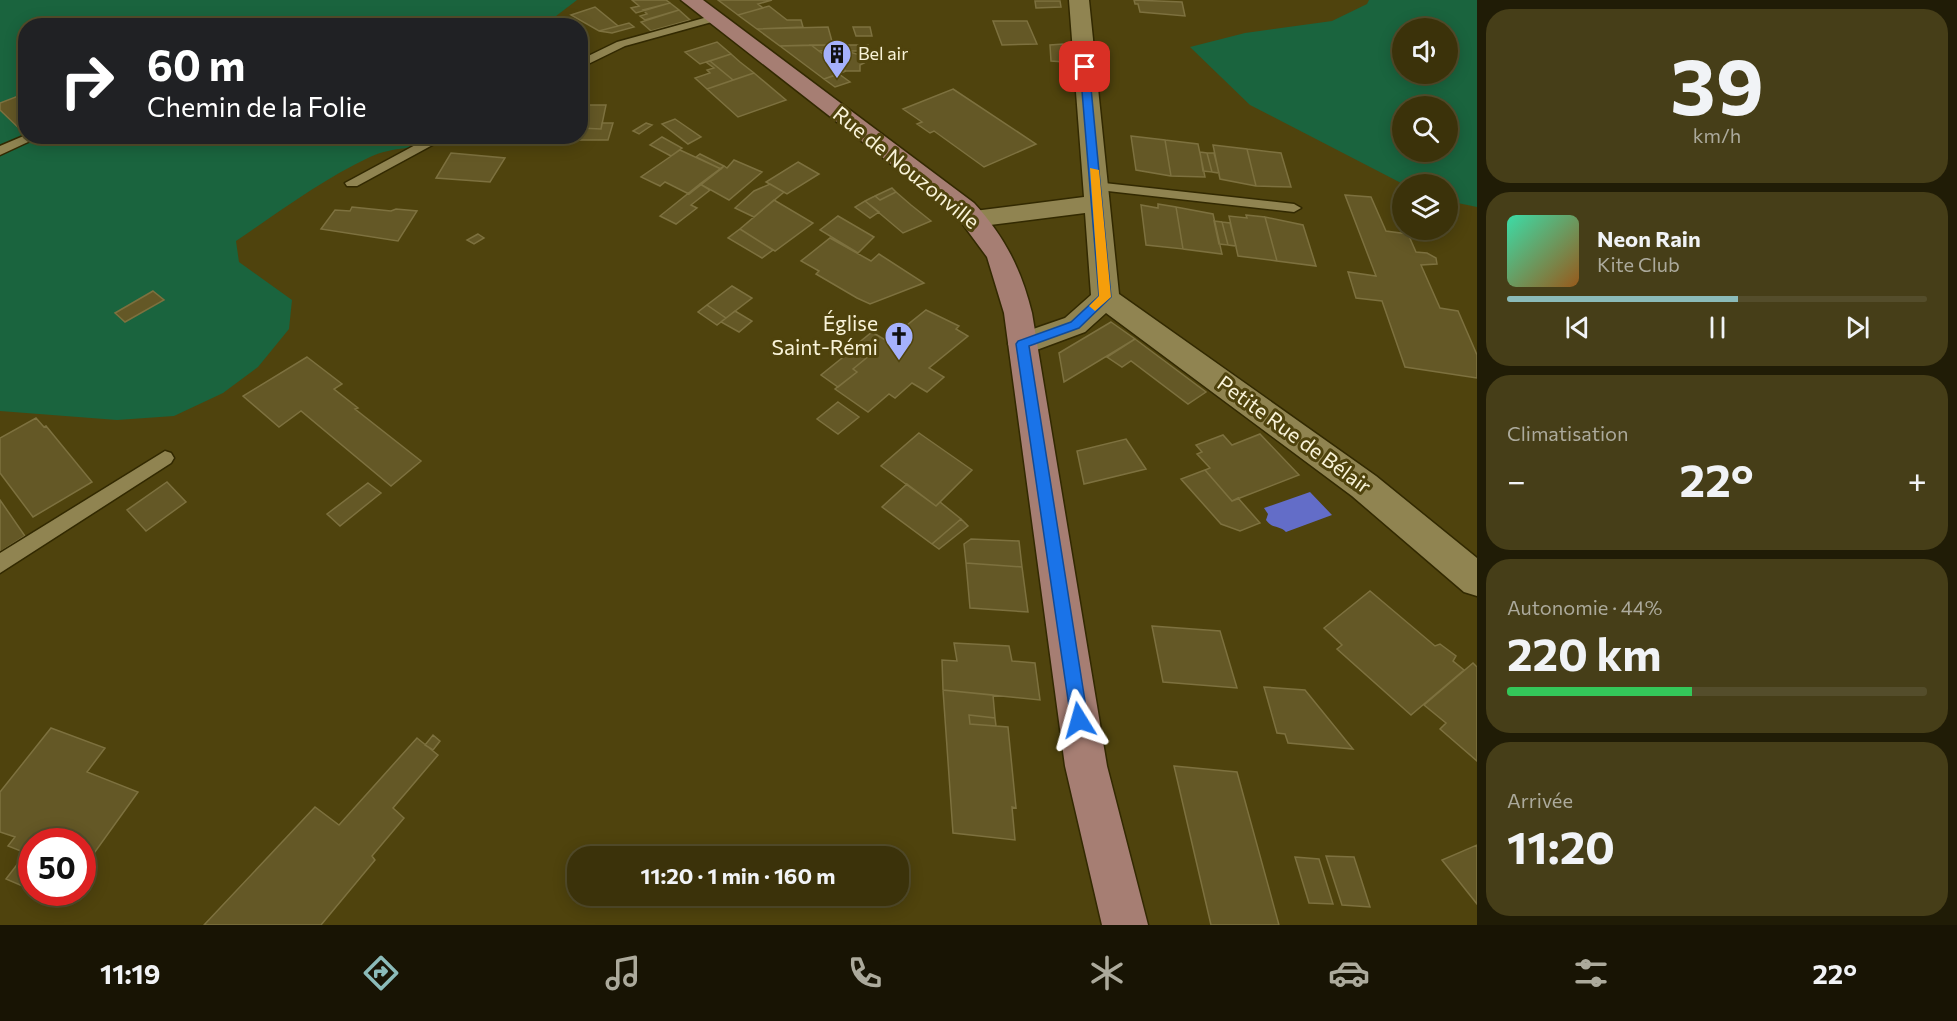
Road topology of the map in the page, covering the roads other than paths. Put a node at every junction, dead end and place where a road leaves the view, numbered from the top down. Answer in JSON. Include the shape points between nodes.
{"nodes":[{"id":1,"x":691,"y":0,"type":"edge"},
{"id":2,"x":1079,"y":0,"type":"edge"},
{"id":3,"x":715,"y":18,"type":"junction"},
{"id":4,"x":588,"y":61,"type":"edge"},
{"id":5,"x":18,"y":144,"type":"edge"},
{"id":6,"x":428,"y":144,"type":"edge"},
{"id":7,"x":0,"y":152,"type":"edge"},
{"id":8,"x":352,"y":183,"type":"dead end"},
{"id":9,"x":1096,"y":195,"type":"junction"},
{"id":10,"x":1294,"y":208,"type":"dead end"},
{"id":11,"x":974,"y":219,"type":"junction"},
{"id":12,"x":1105,"y":297,"type":"junction"},
{"id":13,"x":1023,"y":344,"type":"junction"},
{"id":14,"x":165,"y":458,"type":"dead end"},
{"id":15,"x":0,"y":564,"type":"edge"},
{"id":16,"x":1477,"y":580,"type":"edge"},
{"id":17,"x":1086,"y":766,"type":"junction"},
{"id":18,"x":1102,"y":925,"type":"edge"},
{"id":19,"x":1125,"y":925,"type":"edge"}],
"edges":[{"from":1,"to":3,"type":"main road","name":"Rue de Nouzonville"},
{"from":2,"to":9,"type":"street"},
{"from":3,"to":4,"type":"lane","via":[[621,44]]},
{"from":3,"to":11,"type":"main road","name":"Rue de Nouzonville"},
{"from":5,"to":7,"type":"lane"},
{"from":6,"to":8,"type":"lane"},
{"from":9,"to":10,"type":"lane"},
{"from":9,"to":11,"type":"street"},
{"from":9,"to":12,"type":"street"},
{"from":11,"to":13,"type":"main road","name":"Rue de Nouzonville","via":[[1008,268]]},
{"from":12,"to":13,"type":"street","via":[[1075,325]]},
{"from":12,"to":16,"type":"street","name":"Petite Rue de Bélair","via":[[1364,486]]},
{"from":13,"to":17,"type":"main road","name":"Rue de Nouzonville"},
{"from":14,"to":15,"type":"lane"},
{"from":17,"to":18,"type":"main road"},
{"from":17,"to":19,"type":"main road","name":"Rue de Nouzonville"}]}
